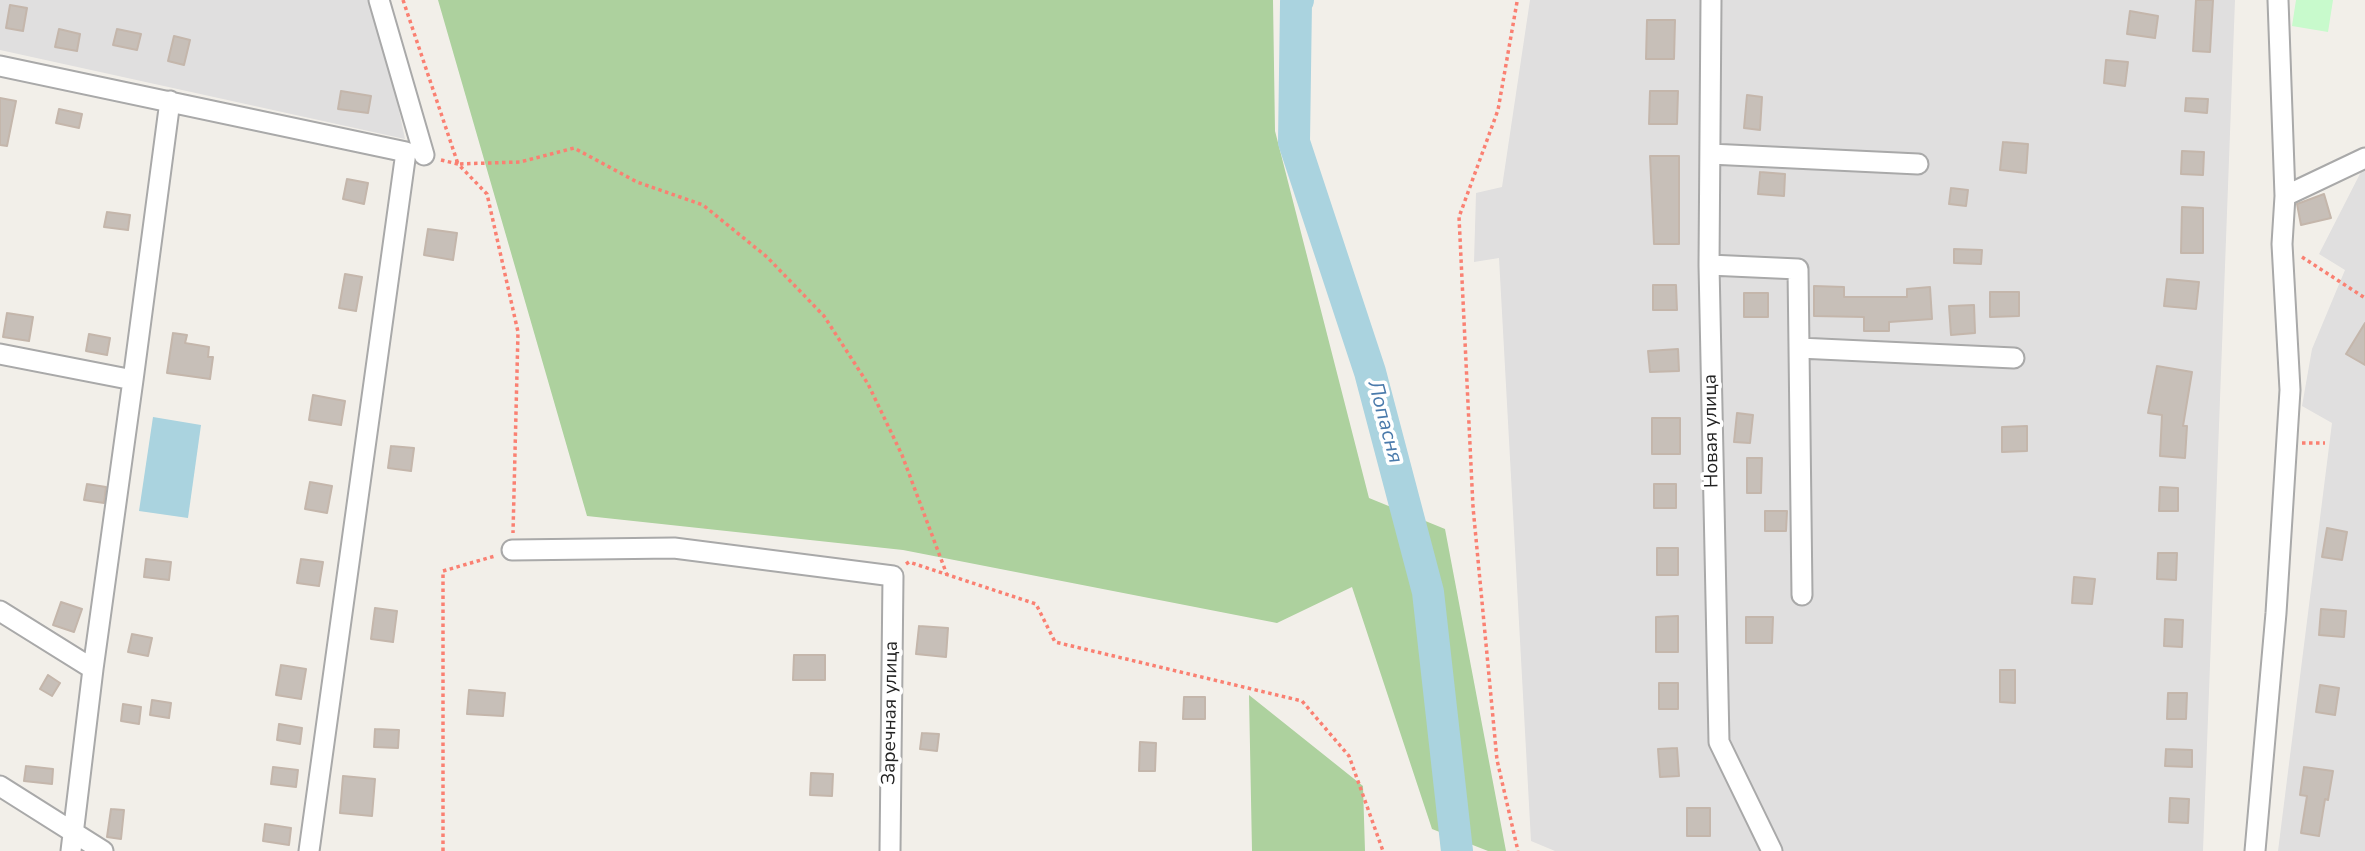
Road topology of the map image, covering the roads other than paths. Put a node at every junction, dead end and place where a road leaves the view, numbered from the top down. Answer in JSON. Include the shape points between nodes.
{"nodes":[{"id":1,"x":379,"y":0,"type":"edge"},
{"id":2,"x":1712,"y":0,"type":"edge"},
{"id":3,"x":2278,"y":0,"type":"edge"},
{"id":4,"x":0,"y":66,"type":"edge"},
{"id":5,"x":170,"y":102,"type":"junction"},
{"id":6,"x":1710,"y":153,"type":"junction"},
{"id":7,"x":415,"y":154,"type":"junction"},
{"id":8,"x":2365,"y":158,"type":"edge"},
{"id":9,"x":1918,"y":164,"type":"dead end"},
{"id":10,"x":2284,"y":196,"type":"junction"},
{"id":11,"x":1709,"y":265,"type":"junction"},
{"id":12,"x":1799,"y":348,"type":"junction"},
{"id":13,"x":0,"y":354,"type":"edge"},
{"id":14,"x":2014,"y":358,"type":"dead end"},
{"id":15,"x":133,"y":380,"type":"junction"},
{"id":16,"x":512,"y":550,"type":"road end"},
{"id":17,"x":1802,"y":594,"type":"dead end"},
{"id":18,"x":0,"y":611,"type":"edge"},
{"id":19,"x":93,"y":669,"type":"junction"},
{"id":20,"x":0,"y":786,"type":"edge"},
{"id":21,"x":73,"y":841,"type":"edge"},
{"id":22,"x":103,"y":851,"type":"edge"},
{"id":23,"x":309,"y":851,"type":"edge"},
{"id":24,"x":890,"y":851,"type":"edge"},
{"id":25,"x":1772,"y":851,"type":"edge"},
{"id":26,"x":2255,"y":851,"type":"edge"}],
"edges":[{"from":1,"to":7,"type":"street"},
{"from":2,"to":6,"type":"street","name":"Новая улица"},
{"from":3,"to":10,"type":"street"},
{"from":4,"to":5,"type":"street"},
{"from":5,"to":7,"type":"street"},
{"from":5,"to":15,"type":"street"},
{"from":6,"to":9,"type":"street"},
{"from":6,"to":11,"type":"street","name":"Новая улица"},
{"from":7,"to":23,"type":"street"},
{"from":8,"to":10,"type":"street"},
{"from":10,"to":26,"type":"street","via":[[2290,390]]},
{"from":11,"to":12,"type":"street","via":[[1798,269]]},
{"from":11,"to":25,"type":"street","name":"Новая улица","via":[[1719,742]]},
{"from":12,"to":14,"type":"street"},
{"from":12,"to":17,"type":"street"},
{"from":13,"to":15,"type":"street"},
{"from":15,"to":19,"type":"street"},
{"from":16,"to":24,"type":"street","name":"Заречная улица","via":[[674,548],[893,576]]},
{"from":18,"to":19,"type":"street"},
{"from":19,"to":21,"type":"street"},
{"from":20,"to":21,"type":"street"},
{"from":21,"to":22,"type":"street"}]}
